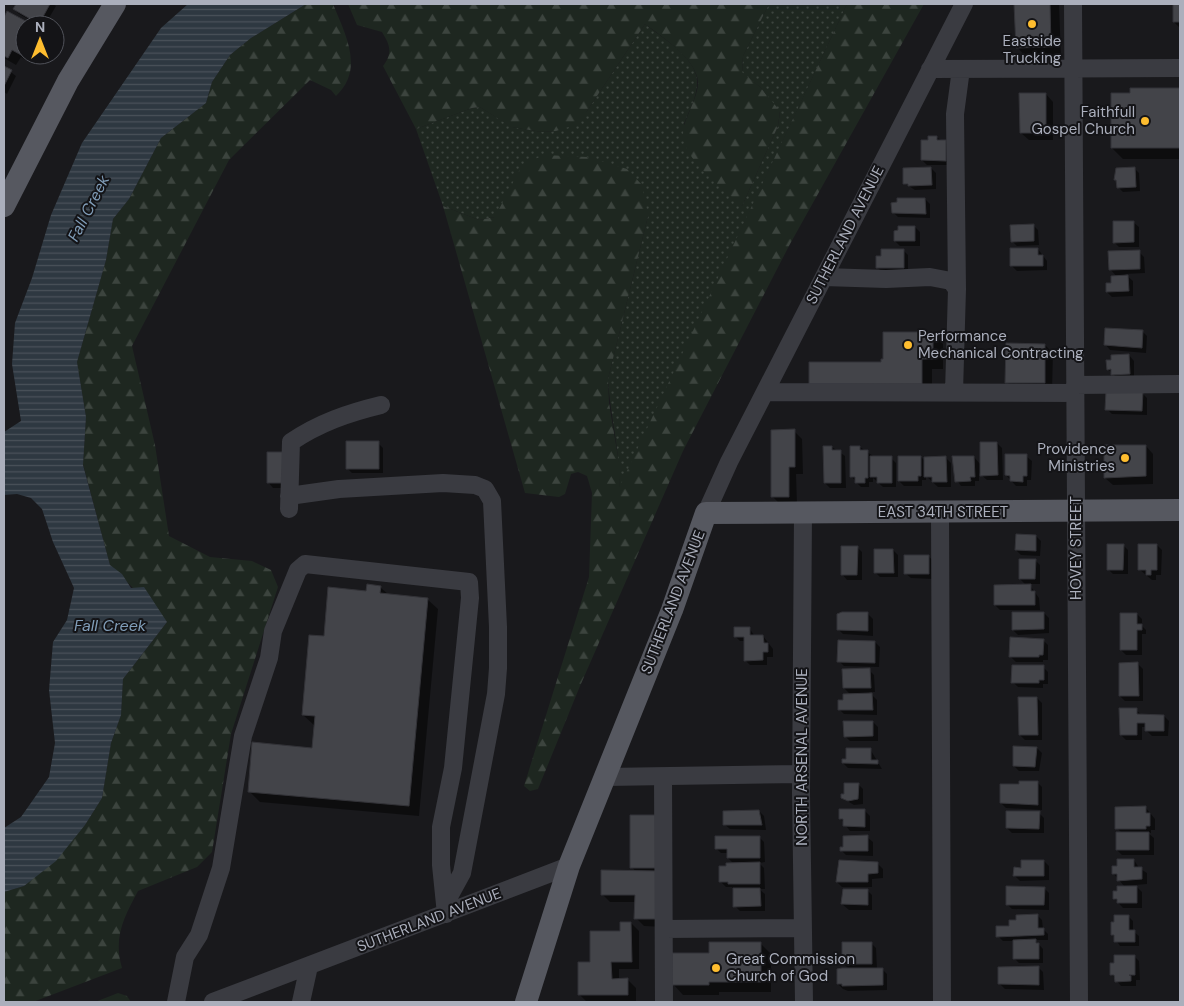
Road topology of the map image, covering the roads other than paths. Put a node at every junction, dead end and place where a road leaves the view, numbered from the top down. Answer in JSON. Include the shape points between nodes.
{"nodes":[{"id":1,"x":115,"y":4,"type":"edge"},
{"id":2,"x":964,"y":4,"type":"edge"},
{"id":3,"x":1073,"y":4,"type":"edge"},
{"id":4,"x":1073,"y":67,"type":"junction"},
{"id":5,"x":1180,"y":68,"type":"edge"},
{"id":6,"x":930,"y":69,"type":"junction"},
{"id":7,"x":960,"y":69,"type":"junction"},
{"id":8,"x":4,"y":206,"type":"edge"},
{"id":9,"x":824,"y":276,"type":"junction"},
{"id":10,"x":957,"y":289,"type":"junction"},
{"id":11,"x":1180,"y":384,"type":"edge"},
{"id":12,"x":1075,"y":389,"type":"junction"},
{"id":13,"x":765,"y":392,"type":"junction"},
{"id":14,"x":954,"y":392,"type":"junction"},
{"id":15,"x":381,"y":405,"type":"dead end"},
{"id":16,"x":1180,"y":510,"type":"edge"},
{"id":17,"x":1076,"y":511,"type":"junction"},
{"id":18,"x":940,"y":512,"type":"junction"},
{"id":19,"x":706,"y":513,"type":"junction"},
{"id":20,"x":803,"y":513,"type":"junction"},
{"id":21,"x":801,"y":774,"type":"junction"},
{"id":22,"x":606,"y":777,"type":"junction"},
{"id":23,"x":663,"y":778,"type":"junction"},
{"id":24,"x":569,"y":866,"type":"junction"},
{"id":25,"x":446,"y":909,"type":"junction"},
{"id":26,"x":664,"y":928,"type":"junction"},
{"id":27,"x":803,"y":928,"type":"junction"},
{"id":28,"x":308,"y":966,"type":"junction"},
{"id":29,"x":176,"y":1002,"type":"edge"},
{"id":30,"x":213,"y":1002,"type":"edge"},
{"id":31,"x":301,"y":1002,"type":"edge"},
{"id":32,"x":526,"y":1002,"type":"edge"},
{"id":33,"x":664,"y":1002,"type":"edge"},
{"id":34,"x":804,"y":1002,"type":"edge"},
{"id":35,"x":942,"y":1002,"type":"edge"},
{"id":36,"x":1079,"y":1002,"type":"edge"}],
"edges":[{"from":1,"to":8,"type":"main road","via":[[68,80]]},
{"from":2,"to":6,"type":"street","name":"SUTHERLAND AVENUE"},
{"from":3,"to":4,"type":"street","name":"HOVEY STREET"},
{"from":4,"to":5,"type":"street"},
{"from":4,"to":7,"type":"street"},
{"from":4,"to":12,"type":"street","name":"HOVEY STREET"},
{"from":6,"to":7,"type":"street"},
{"from":6,"to":9,"type":"street","name":"SUTHERLAND AVENUE"},
{"from":7,"to":10,"type":"street","via":[[956,114]]},
{"from":9,"to":10,"type":"street","via":[[886,280],[941,278],[951,281]]},
{"from":9,"to":13,"type":"street","name":"SUTHERLAND AVENUE"},
{"from":10,"to":14,"type":"street"},
{"from":11,"to":12,"type":"street"},
{"from":12,"to":14,"type":"street"},
{"from":12,"to":17,"type":"street","name":"HOVEY STREET"},
{"from":13,"to":14,"type":"street"},
{"from":13,"to":19,"type":"street","name":"SUTHERLAND AVENUE"},
{"from":15,"to":25,"type":"street","via":[[312,427],[291,442],[289,503],[339,489],[443,483],[475,485],[485,489],[492,502],[498,627],[496,694],[462,873]]},
{"from":16,"to":17,"type":"main road","name":"EAST 34TH STREET"},
{"from":17,"to":18,"type":"main road","name":"EAST 34TH STREET"},
{"from":17,"to":36,"type":"street","name":"HOVEY STREET"},
{"from":18,"to":20,"type":"main road","name":"EAST 34TH STREET"},
{"from":18,"to":35,"type":"street"},
{"from":19,"to":20,"type":"main road","name":"EAST 34TH STREET"},
{"from":19,"to":22,"type":"main road","name":"SUTHERLAND AVENUE","via":[[672,610]]},
{"from":20,"to":21,"type":"street","name":"NORTH ARSENAL AVENUE"},
{"from":21,"to":23,"type":"street"},
{"from":21,"to":27,"type":"street","name":"NORTH ARSENAL AVENUE"},
{"from":22,"to":23,"type":"street"},
{"from":22,"to":24,"type":"main road","name":"SUTHERLAND AVENUE"},
{"from":23,"to":26,"type":"street"},
{"from":24,"to":25,"type":"street","name":"SUTHERLAND AVENUE"},
{"from":24,"to":32,"type":"main road"},
{"from":25,"to":28,"type":"street","name":"SUTHERLAND AVENUE"},
{"from":25,"to":29,"type":"street","via":[[441,826],[454,768],[469,582],[304,564],[298,570],[273,632],[269,658],[243,736],[221,868],[199,935],[185,958]]},
{"from":26,"to":27,"type":"street"},
{"from":26,"to":33,"type":"street"},
{"from":27,"to":34,"type":"street","name":"NORTH ARSENAL AVENUE"},
{"from":28,"to":30,"type":"street","name":"SUTHERLAND AVENUE"},
{"from":28,"to":31,"type":"street"}]}
